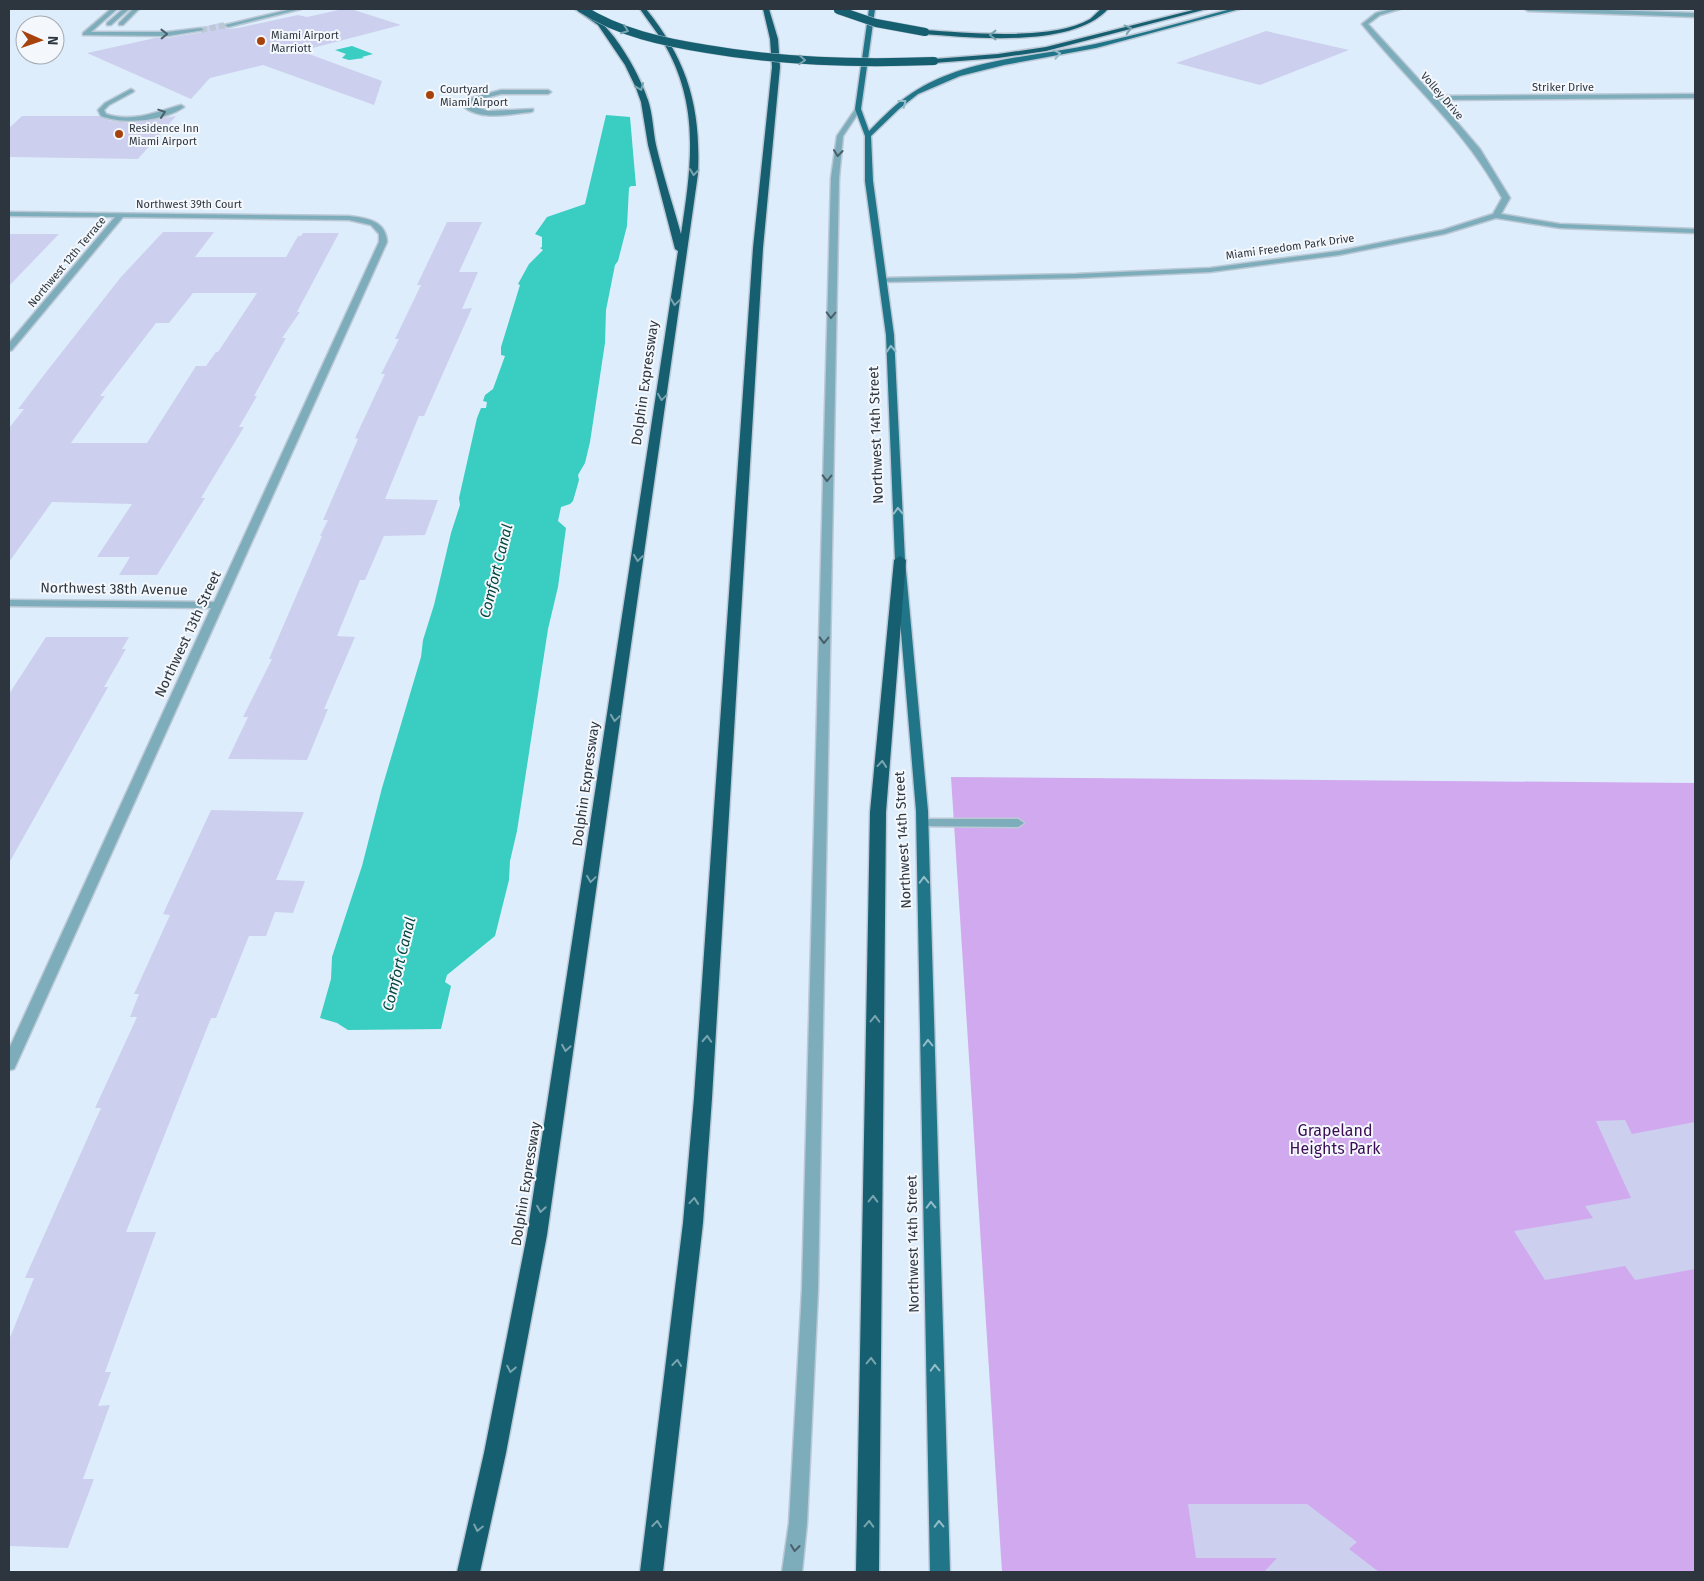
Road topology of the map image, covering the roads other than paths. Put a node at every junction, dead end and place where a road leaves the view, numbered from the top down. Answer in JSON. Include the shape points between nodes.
{"nodes":[{"id":1,"x":114,"y":9,"type":"edge"},
{"id":2,"x":126,"y":9,"type":"edge"},
{"id":3,"x":136,"y":9,"type":"edge"},
{"id":4,"x":298,"y":9,"type":"edge"},
{"id":5,"x":580,"y":9,"type":"edge"},
{"id":6,"x":643,"y":9,"type":"edge"},
{"id":7,"x":766,"y":9,"type":"edge"},
{"id":8,"x":836,"y":9,"type":"edge"},
{"id":9,"x":872,"y":9,"type":"edge"},
{"id":10,"x":1105,"y":9,"type":"edge"},
{"id":11,"x":1204,"y":9,"type":"edge"},
{"id":12,"x":1236,"y":9,"type":"edge"},
{"id":13,"x":1397,"y":9,"type":"edge"},
{"id":14,"x":1528,"y":9,"type":"edge"},
{"id":15,"x":1614,"y":9,"type":"edge"},
{"id":16,"x":1591,"y":12,"type":"junction"},
{"id":17,"x":1695,"y":15,"type":"edge"},
{"id":18,"x":228,"y":25,"type":"tunnel mouth"},
{"id":19,"x":201,"y":30,"type":"tunnel mouth"},
{"id":20,"x":98,"y":34,"type":"junction"},
{"id":21,"x":110,"y":34,"type":"junction"},
{"id":22,"x":131,"y":91,"type":"dead end"},
{"id":23,"x":548,"y":92,"type":"dead end"},
{"id":24,"x":1695,"y":96,"type":"edge"},
{"id":25,"x":1431,"y":98,"type":"junction"},
{"id":26,"x":181,"y":106,"type":"dead end"},
{"id":27,"x":858,"y":109,"type":"junction"},
{"id":28,"x":531,"y":110,"type":"dead end"},
{"id":29,"x":868,"y":136,"type":"junction"},
{"id":30,"x":9,"y":214,"type":"edge"},
{"id":31,"x":122,"y":214,"type":"junction"},
{"id":32,"x":1496,"y":216,"type":"junction"},
{"id":33,"x":369,"y":222,"type":"joint"},
{"id":34,"x":1695,"y":231,"type":"edge"},
{"id":35,"x":682,"y":256,"type":"junction"},
{"id":36,"x":883,"y":280,"type":"junction"},
{"id":37,"x":9,"y":348,"type":"edge"},
{"id":38,"x":900,"y":560,"type":"junction"},
{"id":39,"x":9,"y":603,"type":"edge"},
{"id":40,"x":219,"y":605,"type":"junction"},
{"id":41,"x":923,"y":823,"type":"junction"},
{"id":42,"x":1018,"y":823,"type":"dead end"},
{"id":43,"x":9,"y":1065,"type":"edge"},
{"id":44,"x":468,"y":1572,"type":"edge"},
{"id":45,"x":651,"y":1572,"type":"edge"},
{"id":46,"x":792,"y":1572,"type":"edge"},
{"id":47,"x":867,"y":1572,"type":"edge"},
{"id":48,"x":940,"y":1572,"type":"edge"}],
"edges":[{"from":1,"to":20,"type":"street","via":[[85,34]]},
{"from":2,"to":20,"type":"street"},
{"from":3,"to":21,"type":"street"},
{"from":4,"to":18,"type":"street"},
{"from":5,"to":11,"type":"highway","one_way":true,"bridge":true,"via":[[612,25],[675,44],[736,54],[829,62],[934,61],[998,56],[1046,49]]},
{"from":5,"to":35,"type":"highway","one_way":true,"via":[[600,24],[629,65],[640,88]]},
{"from":6,"to":35,"type":"highway","name":"Dolphin Expressway","one_way":true,"via":[[662,33],[681,69],[695,123],[694,174]]},
{"from":45,"to":7,"type":"highway","one_way":true,"via":[[693,1223],[703,1098],[758,248],[776,67],[774,39]]},
{"from":10,"to":8,"type":"highway","one_way":true,"bridge":true,"via":[[1088,22],[1048,32],[997,36],[924,32],[876,23]]},
{"from":9,"to":27,"type":"main road","name":"Northwest 14th Street"},
{"from":29,"to":12,"type":"main road","one_way":true,"via":[[915,94],[952,78],[1095,46]]},
{"from":13,"to":25,"type":"street","name":"Volley Drive","via":[[1378,14],[1365,24]]},
{"from":14,"to":16,"type":"street"},
{"from":15,"to":16,"type":"street"},
{"from":16,"to":17,"type":"street"},
{"from":21,"to":19,"type":"street","one_way":true,"via":[[176,34]]},
{"from":20,"to":21,"type":"street"},
{"from":22,"to":26,"type":"street","one_way":true,"via":[[104,106],[101,110],[103,115],[113,119],[135,119]]},
{"from":23,"to":28,"type":"street","via":[[501,92],[470,100],[467,106],[474,111],[487,112]]},
{"from":24,"to":25,"type":"street","name":"Striker Drive"},
{"from":25,"to":32,"type":"street","name":"Volley Drive","via":[[1495,175],[1506,198]]},
{"from":27,"to":29,"type":"main road","name":"Northwest 14th Street"},
{"from":27,"to":46,"type":"street","name":"Northwest 14th Street","one_way":true,"via":[[840,136],[835,178],[810,1290],[798,1523]]},
{"from":29,"to":36,"type":"main road","name":"Northwest 14th Street","via":[[869,181]]},
{"from":30,"to":31,"type":"street","name":"Northwest 39th Court"},
{"from":31,"to":33,"type":"street","name":"Northwest 39th Court","via":[[316,216]]},
{"from":31,"to":37,"type":"street","name":"Northwest 12th Terrace"},
{"from":32,"to":34,"type":"street","name":"Miami Freedom Park Drive","via":[[1560,226]]},
{"from":32,"to":36,"type":"street","name":"Miami Freedom Park Drive","via":[[1444,232],[1339,253],[1210,270]]},
{"from":33,"to":40,"type":"street","name":"Northwest 13th Street","via":[[382,229],[383,242]]},
{"from":35,"to":44,"type":"highway","name":"Dolphin Expressway","one_way":true,"via":[[537,1235]]},
{"from":38,"to":36,"type":"main road","name":"Northwest 14th Street","one_way":true,"via":[[890,335]]},
{"from":38,"to":41,"type":"main road","name":"Northwest 14th Street"},
{"from":47,"to":38,"type":"highway","one_way":true,"via":[[878,812]]},
{"from":39,"to":40,"type":"street","name":"Northwest 38th Avenue"},
{"from":40,"to":43,"type":"street","name":"Northwest 13th Street"},
{"from":41,"to":42,"type":"street"},
{"from":48,"to":41,"type":"main road","name":"Northwest 14th Street","one_way":true}]}
